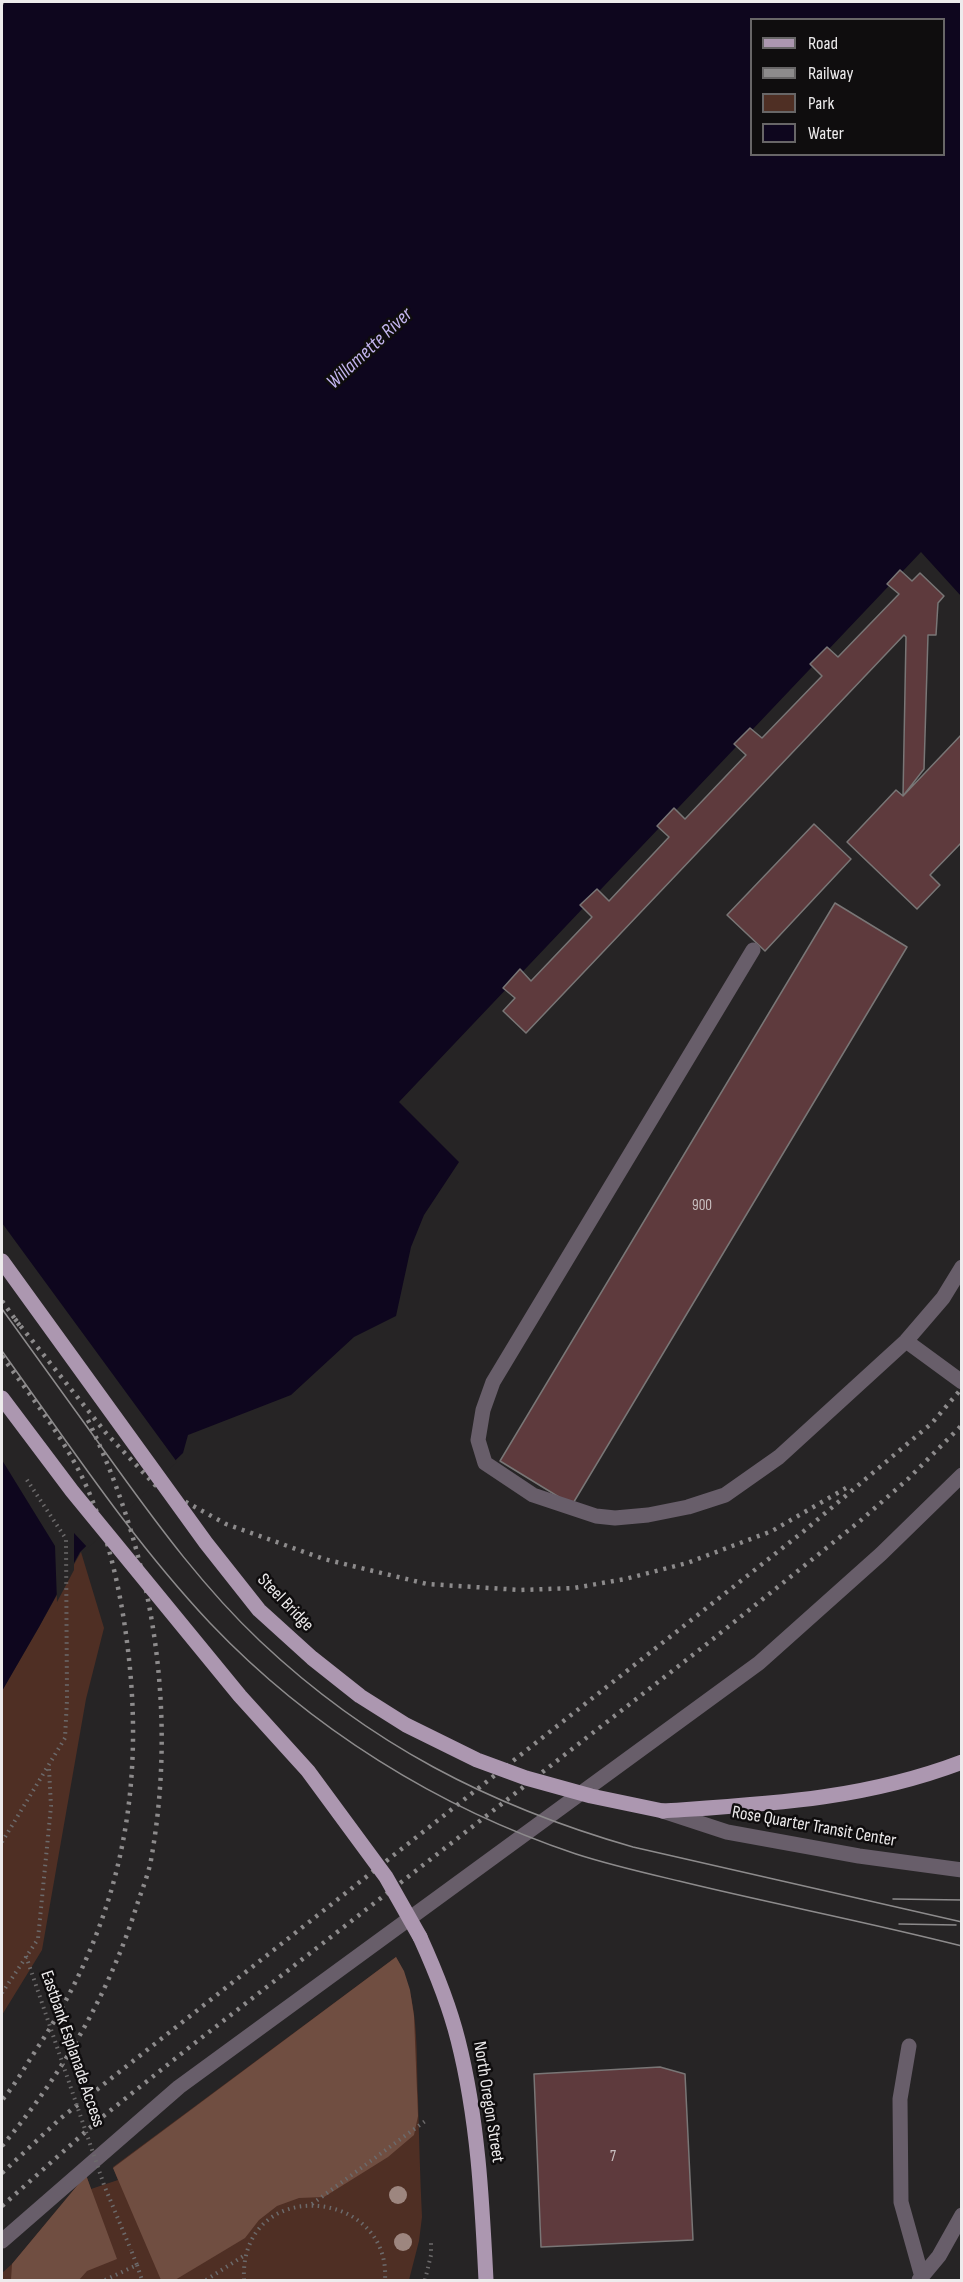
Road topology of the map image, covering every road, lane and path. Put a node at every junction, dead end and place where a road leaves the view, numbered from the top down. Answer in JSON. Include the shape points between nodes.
{"nodes":[{"id":1,"x":753,"y":950,"type":"dead end"},
{"id":2,"x":2,"y":1261,"type":"edge"},
{"id":3,"x":962,"y":1267,"type":"edge"},
{"id":4,"x":906,"y":1341,"type":"junction"},
{"id":5,"x":962,"y":1382,"type":"edge"},
{"id":6,"x":2,"y":1398,"type":"edge"},
{"id":7,"x":19,"y":1469,"type":"dead end"},
{"id":8,"x":962,"y":1475,"type":"edge"},
{"id":9,"x":962,"y":1762,"type":"edge"},
{"id":10,"x":49,"y":1766,"type":"junction"},
{"id":11,"x":663,"y":1811,"type":"junction"},
{"id":12,"x":2,"y":1842,"type":"edge"},
{"id":13,"x":962,"y":1870,"type":"edge"},
{"id":14,"x":27,"y":1956,"type":"junction"},
{"id":15,"x":2,"y":1993,"type":"edge"},
{"id":16,"x":909,"y":2046,"type":"dead end"},
{"id":17,"x":428,"y":2119,"type":"dead end"},
{"id":18,"x":311,"y":2205,"type":"junction"},
{"id":19,"x":962,"y":2215,"type":"edge"},
{"id":20,"x":431,"y":2239,"type":"dead end"},
{"id":21,"x":2,"y":2241,"type":"edge"},
{"id":22,"x":246,"y":2254,"type":"junction"},
{"id":23,"x":137,"y":2265,"type":"junction"},
{"id":24,"x":922,"y":2279,"type":"edge"},
{"id":25,"x":105,"y":2280,"type":"edge"},
{"id":26,"x":142,"y":2280,"type":"edge"},
{"id":27,"x":206,"y":2280,"type":"edge"},
{"id":28,"x":244,"y":2280,"type":"edge"},
{"id":29,"x":385,"y":2280,"type":"edge"},
{"id":30,"x":425,"y":2280,"type":"edge"},
{"id":31,"x":486,"y":2280,"type":"edge"}],
"edges":[{"from":1,"to":4,"type":"street","via":[[493,1382],[478,1440],[485,1463],[533,1495],[596,1515],[615,1518],[688,1507],[724,1495],[779,1456]]},
{"from":2,"to":11,"type":"main road","name":"Steel Bridge","bridge":true,"via":[[206,1543],[259,1610],[312,1658],[360,1696],[406,1725],[477,1760],[526,1778]]},
{"from":3,"to":4,"type":"street","via":[[943,1298]]},
{"from":4,"to":5,"type":"street"},
{"from":6,"to":31,"type":"main road","name":"North Oregon Street","bridge":true,"via":[[72,1491],[240,1696],[308,1771],[386,1877],[420,1937],[440,1981],[469,2092],[481,2188]]},
{"from":7,"to":10,"type":"path","via":[[66,1539],[65,1738]]},
{"from":8,"to":21,"type":"street","via":[[759,1663],[179,2087]]},
{"from":9,"to":11,"type":"main road","name":"Steel Bridge","via":[[854,1793],[785,1803]]},
{"from":10,"to":12,"type":"path"},
{"from":10,"to":14,"type":"path","name":"Eastbank Esplanade Access","via":[[51,1806],[38,1939]]},
{"from":11,"to":13,"type":"street","name":"Rose Quarter Transit Center","via":[[727,1832]]},
{"from":14,"to":15,"type":"path"},
{"from":14,"to":23,"type":"path","name":"Eastbank Esplanade Access","bridge":true,"via":[[104,2185]]},
{"from":16,"to":24,"type":"street","via":[[900,2099],[902,2202]]},
{"from":17,"to":18,"type":"path"},
{"from":18,"to":22,"type":"path","via":[[285,2210],[274,2217],[261,2228]]},
{"from":18,"to":29,"type":"path","via":[[330,2207],[365,2227],[380,2251]]},
{"from":19,"to":24,"type":"street"},
{"from":20,"to":30,"type":"path"},
{"from":22,"to":27,"type":"path"},
{"from":22,"to":28,"type":"path"},
{"from":23,"to":25,"type":"path"},
{"from":23,"to":26,"type":"path","name":"Eastbank Esplanade Access"}]}
